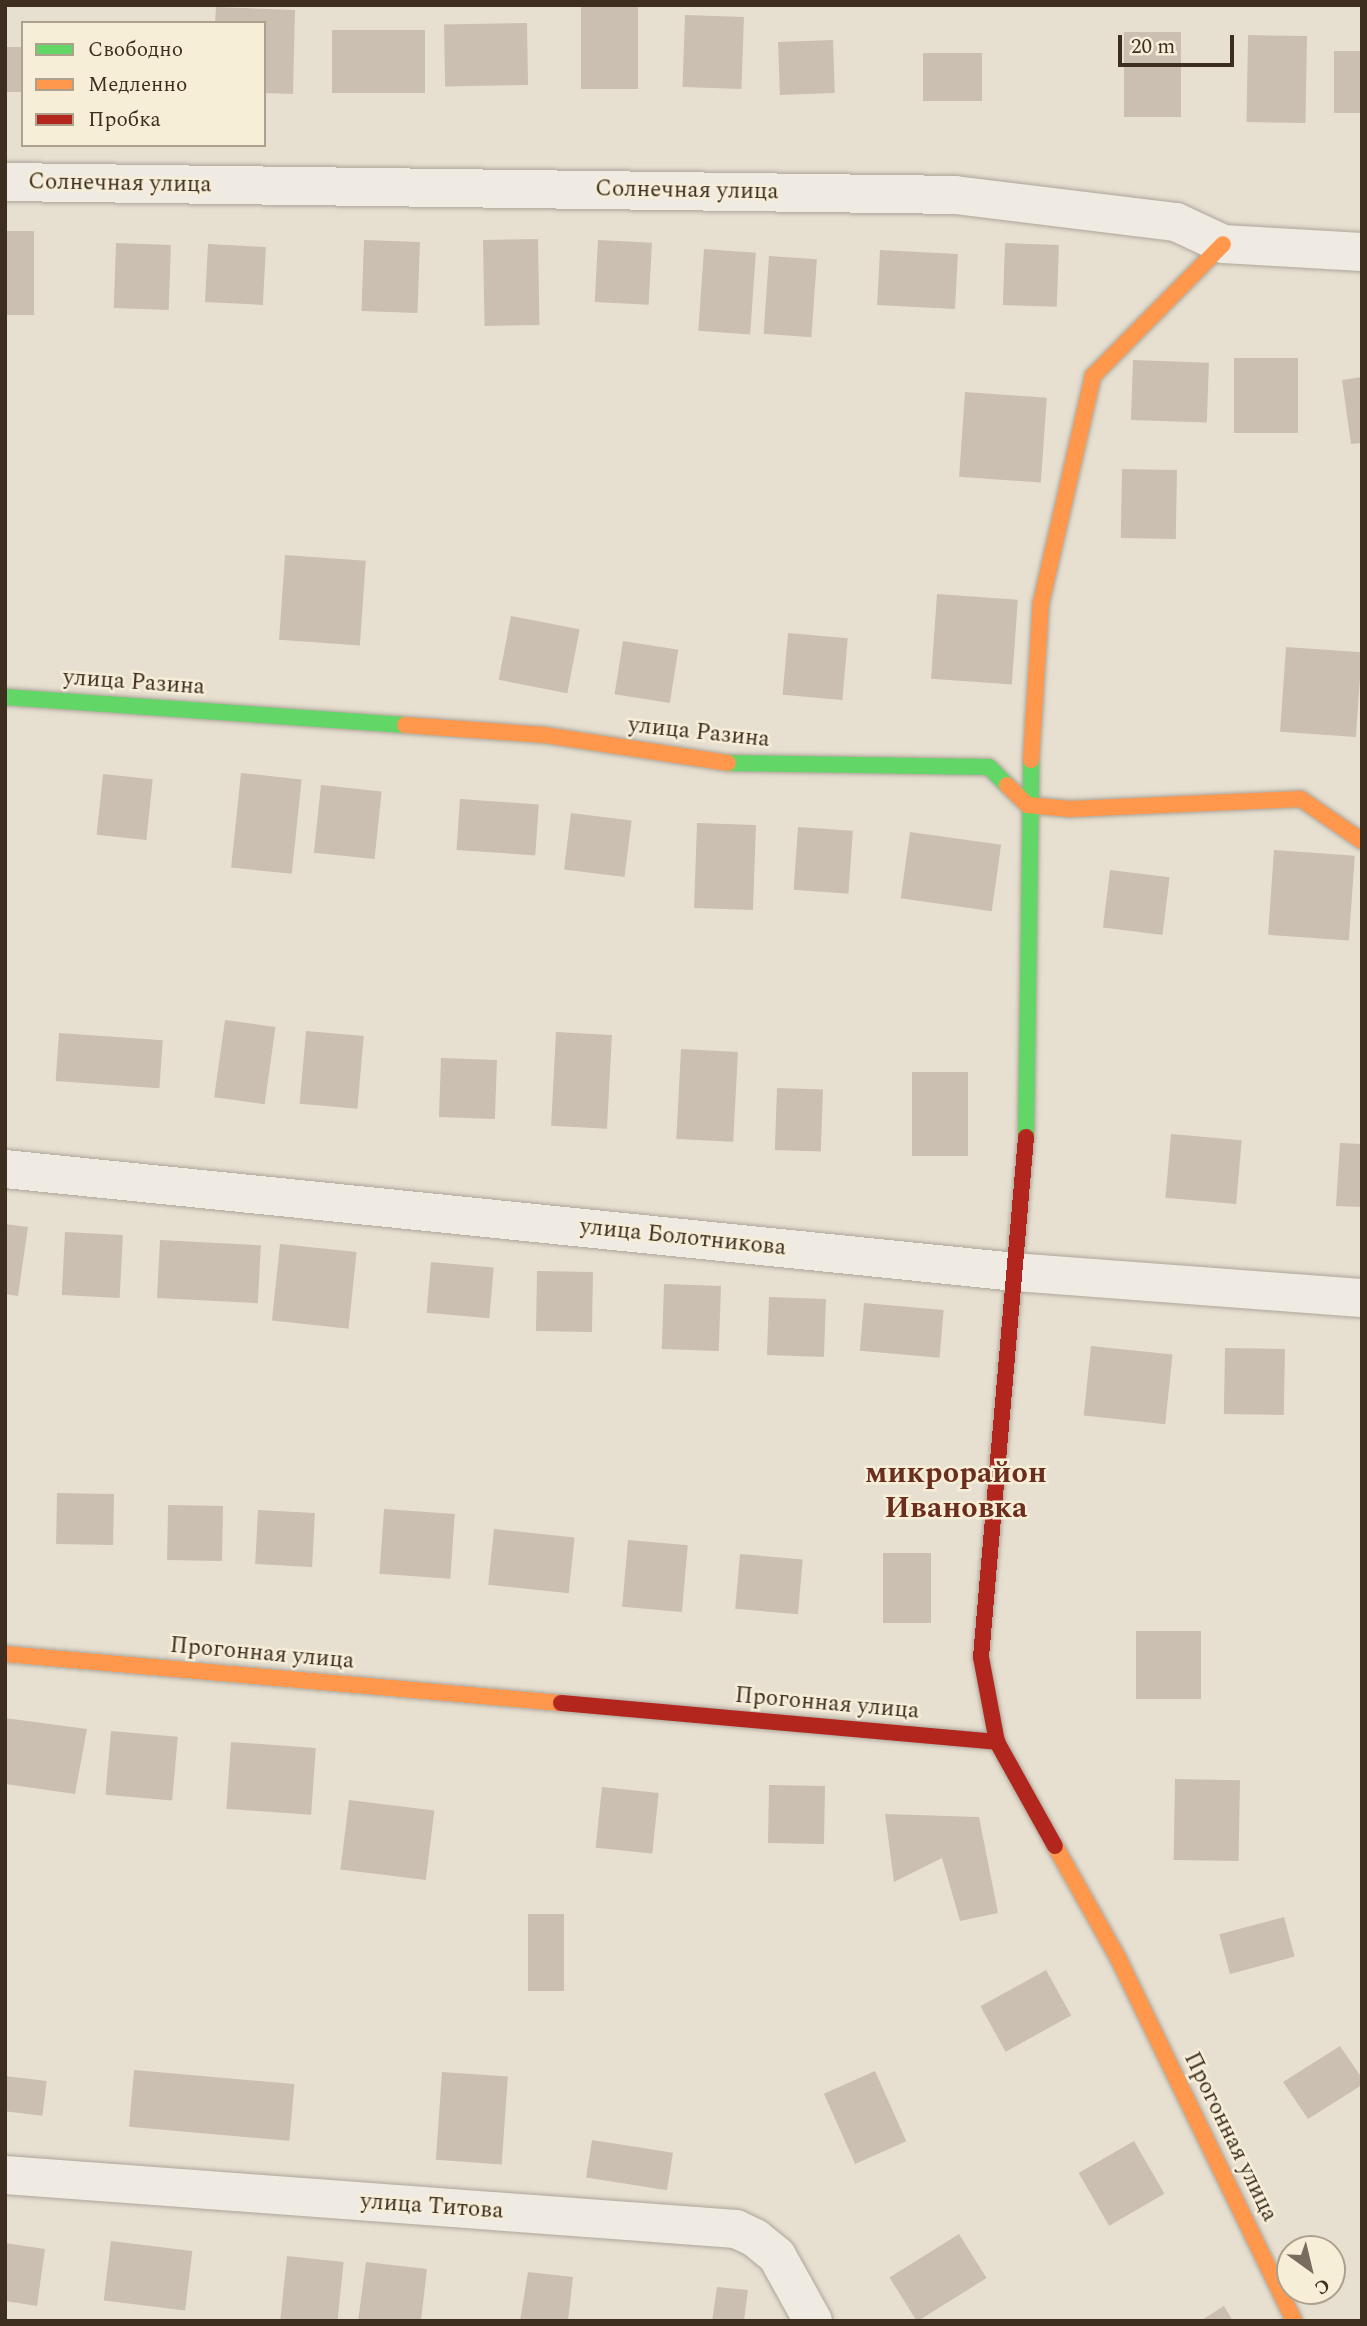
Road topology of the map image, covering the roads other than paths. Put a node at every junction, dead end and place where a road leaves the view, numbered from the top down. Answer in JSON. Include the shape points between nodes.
{"nodes":[{"id":1,"x":5,"y":183,"type":"edge"},
{"id":2,"x":1223,"y":244,"type":"junction"},
{"id":3,"x":1362,"y":252,"type":"edge"},
{"id":4,"x":5,"y":697,"type":"edge"},
{"id":5,"x":1028,"y":805,"type":"junction"},
{"id":6,"x":1362,"y":841,"type":"edge"},
{"id":7,"x":5,"y":1170,"type":"edge"},
{"id":8,"x":1015,"y":1272,"type":"junction"},
{"id":9,"x":1362,"y":1298,"type":"edge"},
{"id":10,"x":5,"y":1654,"type":"edge"},
{"id":11,"x":997,"y":1742,"type":"junction"},
{"id":12,"x":5,"y":2175,"type":"edge"},
{"id":13,"x":813,"y":2321,"type":"edge"},
{"id":14,"x":1294,"y":2321,"type":"edge"}],
"edges":[{"from":1,"to":2,"type":"street","name":"Солнечная улица","via":[[955,195],[1175,222]]},
{"from":2,"to":3,"type":"street","name":"Солнечная улица"},
{"from":2,"to":5,"type":"street","via":[[1093,376],[1041,603]]},
{"from":4,"to":5,"type":"street","name":"улица Разина","via":[[545,735],[736,764],[989,767]]},
{"from":5,"to":6,"type":"street","via":[[1070,809],[1301,800]]},
{"from":5,"to":8,"type":"street","via":[[1027,1121]]},
{"from":7,"to":8,"type":"street","name":"улица Болотникова"},
{"from":8,"to":9,"type":"street","name":"улица Болотникова"},
{"from":8,"to":11,"type":"street","via":[[981,1657]]},
{"from":10,"to":11,"type":"street","name":"Прогонная улица"},
{"from":11,"to":14,"type":"street","name":"Прогонная улица","via":[[1118,1958]]},
{"from":12,"to":13,"type":"street","name":"улица Титова","via":[[736,2230],[777,2256]]}]}
